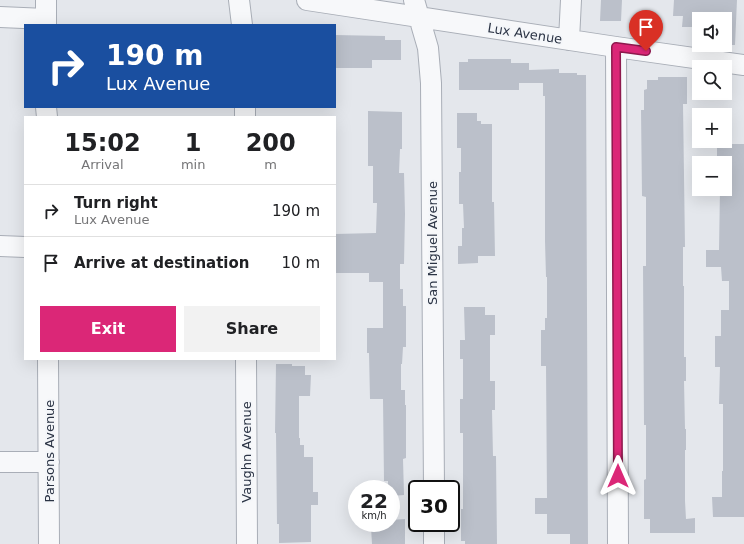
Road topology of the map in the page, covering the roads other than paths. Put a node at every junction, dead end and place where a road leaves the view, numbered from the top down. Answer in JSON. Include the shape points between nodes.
{"nodes":[{"id":1,"x":239,"y":0,"type":"edge"},
{"id":2,"x":307,"y":0,"type":"edge"},
{"id":3,"x":571,"y":0,"type":"edge"},
{"id":4,"x":416,"y":8,"type":"edge"},
{"id":5,"x":46,"y":15,"type":"edge"},
{"id":6,"x":0,"y":17,"type":"edge"},
{"id":7,"x":242,"y":24,"type":"edge"},
{"id":8,"x":569,"y":40,"type":"junction"},
{"id":9,"x":616,"y":47,"type":"junction"},
{"id":10,"x":744,"y":64,"type":"edge"},
{"id":11,"x":0,"y":246,"type":"edge"},
{"id":12,"x":24,"y":246,"type":"edge"},
{"id":13,"x":48,"y":360,"type":"edge"},
{"id":14,"x":246,"y":360,"type":"edge"},
{"id":15,"x":0,"y":462,"type":"edge"},
{"id":16,"x":49,"y":462,"type":"junction"},
{"id":17,"x":434,"y":480,"type":"edge"},
{"id":18,"x":434,"y":532,"type":"edge"},
{"id":19,"x":50,"y":544,"type":"edge"},
{"id":20,"x":247,"y":544,"type":"edge"},
{"id":21,"x":434,"y":544,"type":"edge"},
{"id":22,"x":618,"y":544,"type":"edge"}],
"edges":[{"from":1,"to":7,"type":"street"},
{"from":2,"to":4,"type":"street","name":"Lux Avenue"},
{"from":3,"to":8,"type":"street"},
{"from":4,"to":8,"type":"street","name":"Lux Avenue"},
{"from":4,"to":17,"type":"street","name":"San Miguel Avenue","via":[[428,48],[431,83]]},
{"from":5,"to":6,"type":"street"},
{"from":8,"to":9,"type":"street","name":"Lux Avenue"},
{"from":9,"to":10,"type":"street","name":"Lux Avenue"},
{"from":9,"to":22,"type":"street"},
{"from":11,"to":12,"type":"street"},
{"from":13,"to":16,"type":"street","name":"Parsons Avenue"},
{"from":14,"to":20,"type":"street","name":"Vaughn Avenue"},
{"from":15,"to":16,"type":"street"},
{"from":16,"to":19,"type":"street","name":"Parsons Avenue"},
{"from":18,"to":21,"type":"street"}]}
